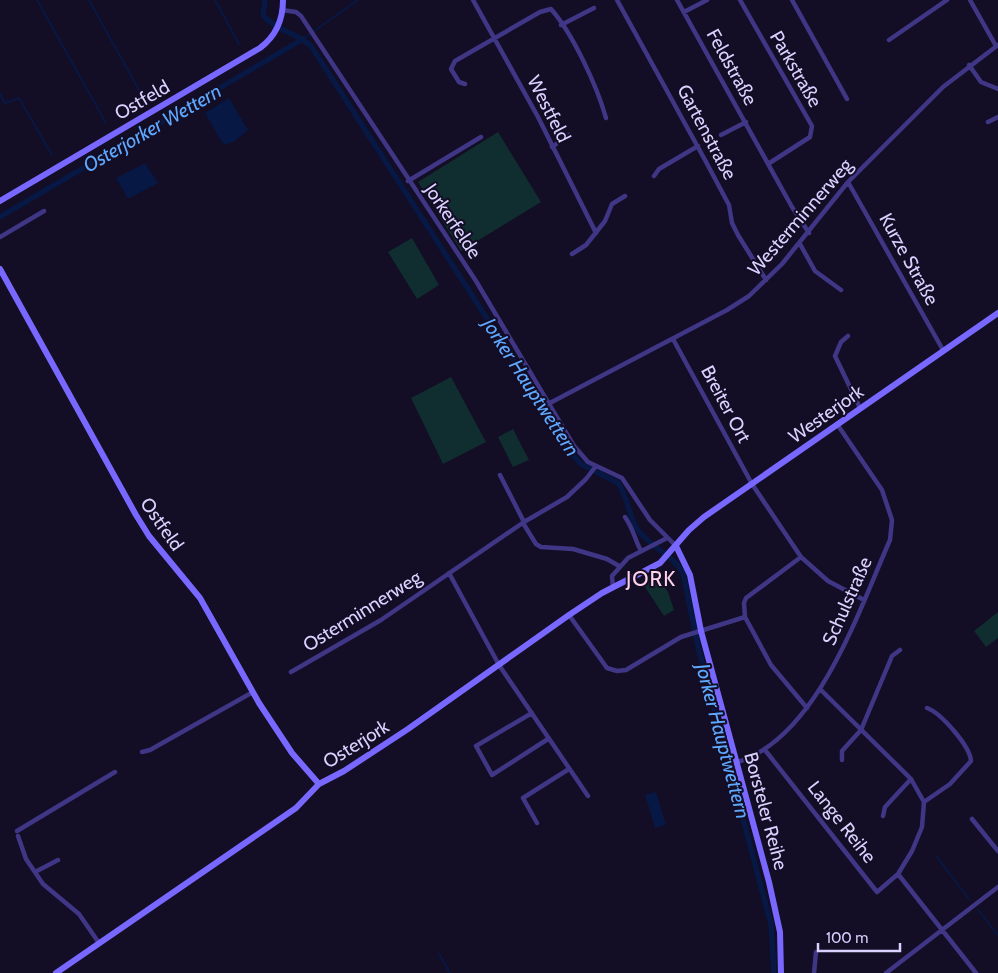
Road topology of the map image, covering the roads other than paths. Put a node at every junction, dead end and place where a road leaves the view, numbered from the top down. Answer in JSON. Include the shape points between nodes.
{"nodes":[{"id":1,"x":282,"y":0,"type":"edge"},
{"id":2,"x":473,"y":0,"type":"edge"},
{"id":3,"x":617,"y":0,"type":"edge"},
{"id":4,"x":677,"y":0,"type":"edge"},
{"id":5,"x":706,"y":0,"type":"edge"},
{"id":6,"x":740,"y":0,"type":"edge"},
{"id":7,"x":792,"y":0,"type":"edge"},
{"id":8,"x":947,"y":0,"type":"edge"},
{"id":9,"x":970,"y":0,"type":"edge"},
{"id":10,"x":594,"y":8,"type":"dead end"},
{"id":11,"x":282,"y":10,"type":"junction"},
{"id":12,"x":684,"y":12,"type":"junction"},
{"id":13,"x":561,"y":25,"type":"junction"},
{"id":14,"x":496,"y":39,"type":"junction"},
{"id":15,"x":889,"y":40,"type":"dead end"},
{"id":16,"x":997,"y":45,"type":"edge"},
{"id":17,"x":969,"y":66,"type":"junction"},
{"id":18,"x":465,"y":84,"type":"dead end"},
{"id":19,"x":998,"y":89,"type":"edge"},
{"id":20,"x":847,"y":99,"type":"dead end"},
{"id":21,"x":998,"y":117,"type":"edge"},
{"id":22,"x":606,"y":118,"type":"dead end"},
{"id":23,"x":746,"y":122,"type":"junction"},
{"id":24,"x":988,"y":122,"type":"dead end"},
{"id":25,"x":569,"y":135,"type":"dead end"},
{"id":26,"x":721,"y":135,"type":"dead end"},
{"id":27,"x":481,"y":137,"type":"dead end"},
{"id":28,"x":698,"y":146,"type":"junction"},
{"id":29,"x":552,"y":147,"type":"junction"},
{"id":30,"x":768,"y":164,"type":"junction"},
{"id":31,"x":654,"y":176,"type":"dead end"},
{"id":32,"x":408,"y":181,"type":"junction"},
{"id":33,"x":848,"y":182,"type":"junction"},
{"id":34,"x":625,"y":196,"type":"dead end"},
{"id":35,"x":0,"y":201,"type":"edge"},
{"id":36,"x":44,"y":211,"type":"dead end"},
{"id":37,"x":809,"y":232,"type":"junction"},
{"id":38,"x":596,"y":233,"type":"junction"},
{"id":39,"x":0,"y":237,"type":"edge"},
{"id":40,"x":800,"y":244,"type":"junction"},
{"id":41,"x":572,"y":254,"type":"dead end"},
{"id":42,"x":0,"y":269,"type":"edge"},
{"id":43,"x":766,"y":280,"type":"junction"},
{"id":44,"x":842,"y":290,"type":"dead end"},
{"id":45,"x":998,"y":313,"type":"edge"},
{"id":46,"x":848,"y":336,"type":"dead end"},
{"id":47,"x":673,"y":339,"type":"junction"},
{"id":48,"x":944,"y":350,"type":"junction"},
{"id":49,"x":548,"y":404,"type":"junction"},
{"id":50,"x":860,"y":408,"type":"junction"},
{"id":51,"x":837,"y":424,"type":"junction"},
{"id":52,"x":595,"y":468,"type":"junction"},
{"id":53,"x":500,"y":475,"type":"dead end"},
{"id":54,"x":752,"y":484,"type":"junction"},
{"id":55,"x":625,"y":517,"type":"dead end"},
{"id":56,"x":524,"y":522,"type":"junction"},
{"id":57,"x":666,"y":538,"type":"junction"},
{"id":58,"x":676,"y":546,"type":"junction"},
{"id":59,"x":641,"y":551,"type":"junction"},
{"id":60,"x":801,"y":557,"type":"junction"},
{"id":61,"x":619,"y":566,"type":"junction"},
{"id":62,"x":448,"y":573,"type":"junction"},
{"id":63,"x":613,"y":587,"type":"junction"},
{"id":64,"x":864,"y":600,"type":"junction"},
{"id":65,"x":569,"y":615,"type":"junction"},
{"id":66,"x":745,"y":618,"type":"junction"},
{"id":67,"x":697,"y":633,"type":"junction"},
{"id":68,"x":900,"y":650,"type":"dead end"},
{"id":69,"x":499,"y":665,"type":"junction"},
{"id":70,"x":291,"y":672,"type":"dead end"},
{"id":71,"x":820,"y":690,"type":"junction"},
{"id":72,"x":253,"y":692,"type":"junction"},
{"id":73,"x":807,"y":708,"type":"junction"},
{"id":74,"x":927,"y":708,"type":"dead end"},
{"id":75,"x":532,"y":713,"type":"junction"},
{"id":76,"x":861,"y":730,"type":"junction"},
{"id":77,"x":548,"y":739,"type":"junction"},
{"id":78,"x":765,"y":750,"type":"junction"},
{"id":79,"x":142,"y":752,"type":"dead end"},
{"id":80,"x":842,"y":760,"type":"dead end"},
{"id":81,"x":738,"y":762,"type":"junction"},
{"id":82,"x":569,"y":769,"type":"junction"},
{"id":83,"x":115,"y":772,"type":"dead end"},
{"id":84,"x":911,"y":779,"type":"junction"},
{"id":85,"x":319,"y":784,"type":"junction"},
{"id":86,"x":588,"y":796,"type":"dead end"},
{"id":87,"x":924,"y":802,"type":"junction"},
{"id":88,"x":883,"y":816,"type":"dead end"},
{"id":89,"x":972,"y":819,"type":"dead end"},
{"id":90,"x":537,"y":823,"type":"dead end"},
{"id":91,"x":998,"y":851,"type":"edge"},
{"id":92,"x":58,"y":860,"type":"dead end"},
{"id":93,"x":35,"y":872,"type":"junction"},
{"id":94,"x":898,"y":874,"type":"junction"},
{"id":95,"x":998,"y":887,"type":"edge"},
{"id":96,"x":942,"y":930,"type":"junction"},
{"id":97,"x":99,"y":944,"type":"junction"},
{"id":98,"x":816,"y":952,"type":"dead end"},
{"id":99,"x":895,"y":968,"type":"junction"},
{"id":100,"x":56,"y":973,"type":"edge"},
{"id":101,"x":781,"y":973,"type":"edge"},
{"id":102,"x":814,"y":973,"type":"edge"},
{"id":103,"x":886,"y":973,"type":"edge"},
{"id":104,"x":899,"y":973,"type":"edge"},
{"id":105,"x":976,"y":973,"type":"edge"}],
"edges":[{"from":1,"to":11,"type":"street"},
{"from":2,"to":14,"type":"street","name":"Westfeld"},
{"from":3,"to":28,"type":"street","name":"Gartenstraße"},
{"from":4,"to":12,"type":"street","name":"Feldstraße"},
{"from":5,"to":12,"type":"street"},
{"from":6,"to":30,"type":"street","name":"Parkstraße","via":[[812,126],[810,137]]},
{"from":7,"to":20,"type":"street"},
{"from":8,"to":15,"type":"street"},
{"from":9,"to":16,"type":"street"},
{"from":10,"to":13,"type":"street"},
{"from":11,"to":32,"type":"street","name":"Jorkerfelde","via":[[299,14]]},
{"from":11,"to":35,"type":"street","name":"Ostfeld","via":[[275,32],[257,50]]},
{"from":12,"to":23,"type":"street","name":"Feldstraße"},
{"from":13,"to":14,"type":"street","via":[[551,9],[540,12]]},
{"from":13,"to":22,"type":"street","via":[[588,70]]},
{"from":14,"to":18,"type":"street","via":[[455,61],[451,69],[459,82]]},
{"from":14,"to":29,"type":"street","name":"Westfeld"},
{"from":16,"to":17,"type":"street","name":"Westerminnerweg"},
{"from":17,"to":19,"type":"street","via":[[981,82]]},
{"from":17,"to":33,"type":"street","name":"Westerminnerweg","via":[[943,87]]},
{"from":21,"to":24,"type":"street"},
{"from":23,"to":26,"type":"street","name":"Feldstraße"},
{"from":23,"to":30,"type":"street","name":"Feldstraße"},
{"from":25,"to":29,"type":"street"},
{"from":27,"to":32,"type":"street"},
{"from":28,"to":31,"type":"street","via":[[659,169]]},
{"from":28,"to":43,"type":"street","name":"Gartenstraße","via":[[729,205],[738,235]]},
{"from":29,"to":38,"type":"street","name":"Westfeld"},
{"from":30,"to":37,"type":"street","name":"Feldstraße"},
{"from":32,"to":49,"type":"street","name":"Jorkerfelde","via":[[476,281]]},
{"from":33,"to":37,"type":"street","name":"Westerminnerweg"},
{"from":33,"to":48,"type":"street","name":"Kurze Straße"},
{"from":34,"to":38,"type":"street","via":[[612,204]]},
{"from":36,"to":39,"type":"street"},
{"from":37,"to":40,"type":"street","name":"Westerminnerweg"},
{"from":38,"to":41,"type":"street"},
{"from":40,"to":43,"type":"street","name":"Westerminnerweg"},
{"from":40,"to":44,"type":"street","via":[[815,271]]},
{"from":42,"to":72,"type":"street","name":"Ostfeld","via":[[136,516],[203,603]]},
{"from":43,"to":47,"type":"street","name":"Westerminnerweg","via":[[727,310]]},
{"from":45,"to":48,"type":"street","name":"Westerjork"},
{"from":46,"to":50,"type":"street","via":[[834,356]]},
{"from":47,"to":49,"type":"street","name":"Westerminnerweg"},
{"from":47,"to":54,"type":"street","name":"Breiter Ort"},
{"from":48,"to":50,"type":"street","name":"Westerjork"},
{"from":49,"to":52,"type":"street","name":"Jorkerfelde","via":[[574,446]]},
{"from":50,"to":51,"type":"street","name":"Westerjork"},
{"from":51,"to":54,"type":"street","name":"Westerjork"},
{"from":51,"to":64,"type":"street","name":"Schulstraße","via":[[882,490],[892,520],[890,540]]},
{"from":52,"to":56,"type":"street","name":"Osterminnerweg","via":[[567,497]]},
{"from":52,"to":57,"type":"street","name":"Jorkerfelde","via":[[622,478]]},
{"from":53,"to":56,"type":"street"},
{"from":54,"to":58,"type":"street","name":"Westerjork","via":[[694,524]]},
{"from":54,"to":60,"type":"street","name":"Breiter Ort"},
{"from":55,"to":59,"type":"street","via":[[635,532]]},
{"from":56,"to":61,"type":"street","via":[[541,547],[573,549]]},
{"from":56,"to":62,"type":"street","name":"Osterminnerweg"},
{"from":57,"to":58,"type":"street","name":"Jorkerfelde"},
{"from":57,"to":59,"type":"street"},
{"from":58,"to":63,"type":"street","name":"Osterjork","via":[[667,557]]},
{"from":58,"to":67,"type":"street","name":"Borsteler Reihe","via":[[690,575]]},
{"from":59,"to":61,"type":"street"},
{"from":60,"to":64,"type":"street","name":"Breiter Ort","via":[[828,581]]},
{"from":60,"to":66,"type":"street","via":[[746,598]]},
{"from":61,"to":63,"type":"street","via":[[612,576]]},
{"from":62,"to":69,"type":"street"},
{"from":62,"to":70,"type":"street","name":"Osterminnerweg","via":[[366,629]]},
{"from":63,"to":65,"type":"street","name":"Osterjork"},
{"from":64,"to":71,"type":"street","name":"Schulstraße","via":[[836,664]]},
{"from":65,"to":67,"type":"street","via":[[607,668],[617,671],[626,670],[677,639]]},
{"from":65,"to":69,"type":"street","name":"Osterjork"},
{"from":66,"to":67,"type":"street"},
{"from":66,"to":73,"type":"street","via":[[771,665]]},
{"from":67,"to":81,"type":"street","name":"Borsteler Reihe"},
{"from":68,"to":76,"type":"street","via":[[892,656]]},
{"from":69,"to":75,"type":"street"},
{"from":69,"to":85,"type":"street","name":"Osterjork","via":[[344,771]]},
{"from":71,"to":73,"type":"street","name":"Schulstraße"},
{"from":71,"to":76,"type":"street"},
{"from":72,"to":79,"type":"street"},
{"from":72,"to":85,"type":"street","name":"Ostfeld","via":[[287,746]]},
{"from":73,"to":78,"type":"street","name":"Schulstraße"},
{"from":74,"to":87,"type":"street","via":[[935,711],[966,746],[971,761],[950,784]]},
{"from":75,"to":77,"type":"street"},
{"from":75,"to":77,"type":"street","via":[[476,746],[492,775]]},
{"from":76,"to":80,"type":"street","via":[[842,751]]},
{"from":76,"to":84,"type":"street"},
{"from":77,"to":82,"type":"street"},
{"from":78,"to":81,"type":"street","name":"Schulstraße"},
{"from":78,"to":94,"type":"street","name":"Lange Reihe","via":[[877,892]]},
{"from":81,"to":101,"type":"street","name":"Borsteler Reihe","via":[[778,923]]},
{"from":82,"to":86,"type":"street"},
{"from":82,"to":90,"type":"street","via":[[523,798]]},
{"from":83,"to":93,"type":"street","via":[[17,833],[26,859]]},
{"from":84,"to":87,"type":"street"},
{"from":84,"to":88,"type":"street","via":[[885,807]]},
{"from":85,"to":97,"type":"street","name":"Osterjork","via":[[296,808]]},
{"from":87,"to":94,"type":"street","name":"Lange Reihe","via":[[922,827]]},
{"from":89,"to":91,"type":"street"},
{"from":92,"to":93,"type":"street"},
{"from":93,"to":97,"type":"street","via":[[43,884],[79,914]]},
{"from":94,"to":96,"type":"street"},
{"from":95,"to":96,"type":"street"},
{"from":96,"to":99,"type":"street"},
{"from":96,"to":105,"type":"street"},
{"from":97,"to":100,"type":"street","name":"Osterjork"},
{"from":98,"to":102,"type":"street"},
{"from":99,"to":103,"type":"street"},
{"from":99,"to":104,"type":"street"}]}
